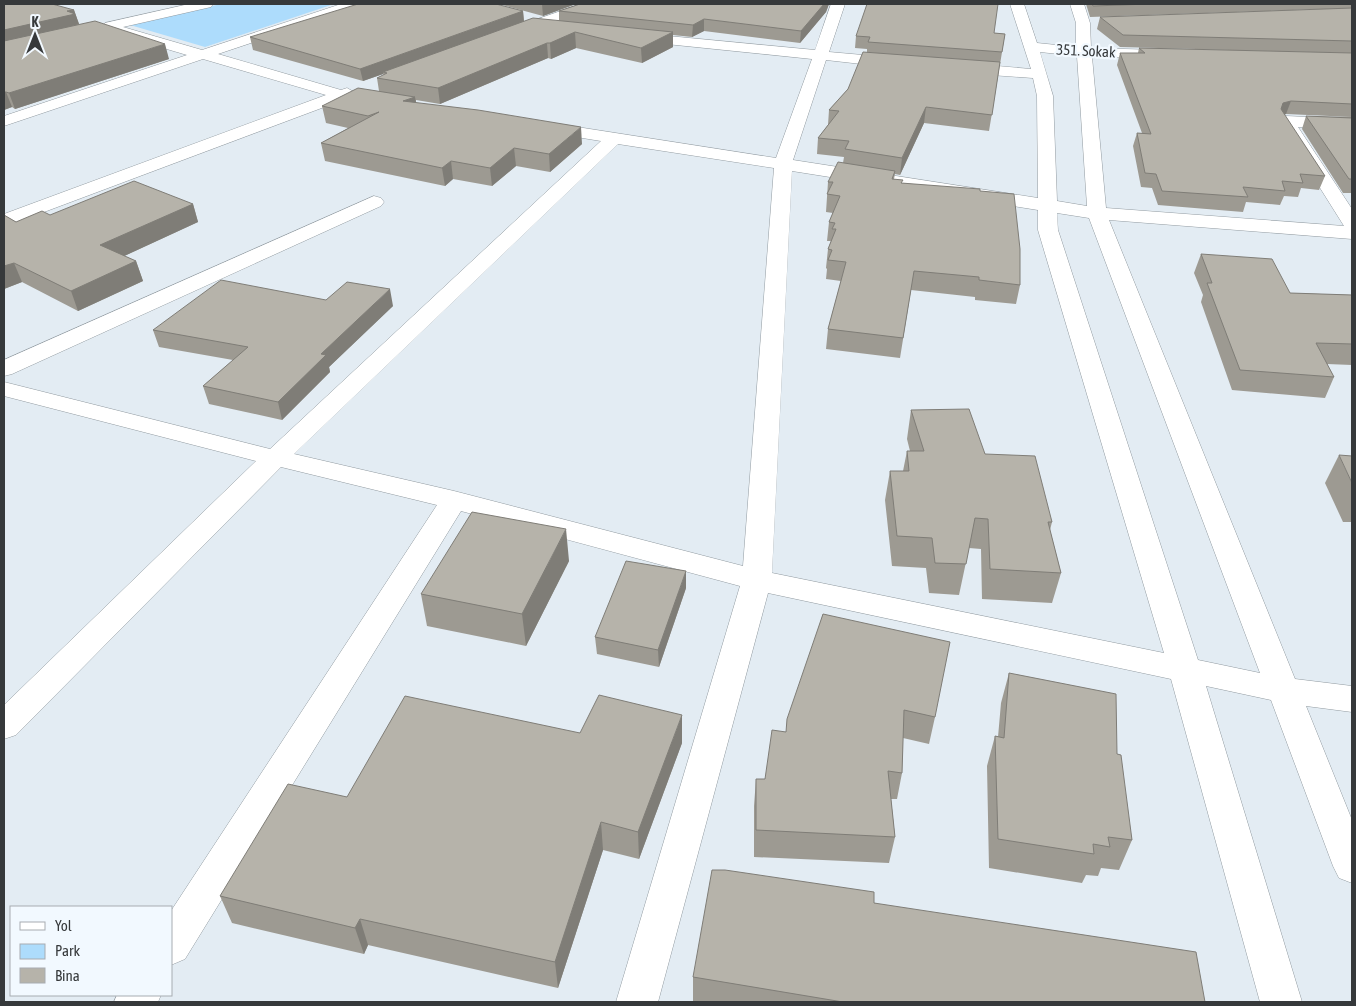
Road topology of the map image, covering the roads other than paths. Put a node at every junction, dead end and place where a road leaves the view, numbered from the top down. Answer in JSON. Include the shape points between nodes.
{"nodes":[{"id":1,"x":206,"y":4,"type":"edge"},
{"id":2,"x":354,"y":4,"type":"edge"},
{"id":3,"x":593,"y":4,"type":"edge"},
{"id":4,"x":838,"y":4,"type":"edge"},
{"id":5,"x":1016,"y":4,"type":"edge"},
{"id":6,"x":516,"y":14,"type":"edge"},
{"id":7,"x":1084,"y":17,"type":"edge"},
{"id":8,"x":537,"y":24,"type":"junction"},
{"id":9,"x":560,"y":29,"type":"edge"},
{"id":10,"x":618,"y":35,"type":"edge"},
{"id":11,"x":495,"y":39,"type":"edge"},
{"id":12,"x":1030,"y":47,"type":"junction"},
{"id":13,"x":1084,"y":52,"type":"junction"},
{"id":14,"x":203,"y":54,"type":"junction"},
{"id":15,"x":1173,"y":54,"type":"edge"},
{"id":16,"x":820,"y":56,"type":"junction"},
{"id":17,"x":916,"y":64,"type":"edge"},
{"id":18,"x":945,"y":66,"type":"edge"},
{"id":19,"x":1040,"y":74,"type":"junction"},
{"id":20,"x":369,"y":85,"type":"dead end"},
{"id":21,"x":342,"y":95,"type":"junction"},
{"id":22,"x":400,"y":104,"type":"edge"},
{"id":23,"x":4,"y":121,"type":"edge"},
{"id":24,"x":527,"y":124,"type":"edge"},
{"id":25,"x":1352,"y":124,"type":"edge"},
{"id":26,"x":614,"y":138,"type":"junction"},
{"id":27,"x":783,"y":164,"type":"junction"},
{"id":28,"x":374,"y":202,"type":"dead end"},
{"id":29,"x":1047,"y":205,"type":"junction"},
{"id":30,"x":1097,"y":212,"type":"junction"},
{"id":31,"x":4,"y":221,"type":"edge"},
{"id":32,"x":1352,"y":224,"type":"edge"},
{"id":33,"x":1352,"y":233,"type":"edge"},
{"id":34,"x":4,"y":369,"type":"edge"},
{"id":35,"x":4,"y":389,"type":"edge"},
{"id":36,"x":275,"y":458,"type":"junction"},
{"id":37,"x":454,"y":500,"type":"junction"},
{"id":38,"x":757,"y":580,"type":"junction"},
{"id":39,"x":1185,"y":669,"type":"junction"},
{"id":40,"x":1284,"y":690,"type":"junction"},
{"id":41,"x":1352,"y":699,"type":"edge"},
{"id":42,"x":4,"y":726,"type":"edge"},
{"id":43,"x":1352,"y":866,"type":"edge"},
{"id":44,"x":172,"y":944,"type":"edge"},
{"id":45,"x":637,"y":1002,"type":"edge"},
{"id":46,"x":1281,"y":1002,"type":"edge"}],
"edges":[{"from":1,"to":14,"type":"street","via":[[103,28]]},
{"from":2,"to":14,"type":"street"},
{"from":3,"to":8,"type":"street"},
{"from":4,"to":16,"type":"street"},
{"from":5,"to":12,"type":"street"},
{"from":6,"to":8,"type":"street"},
{"from":7,"to":13,"type":"street"},
{"from":8,"to":9,"type":"street"},
{"from":8,"to":11,"type":"street"},
{"from":10,"to":16,"type":"street"},
{"from":12,"to":13,"type":"street","name":"351. Sokak"},
{"from":12,"to":19,"type":"street"},
{"from":13,"to":15,"type":"street","name":"351. Sokak"},
{"from":13,"to":30,"type":"street"},
{"from":14,"to":21,"type":"street"},
{"from":14,"to":23,"type":"street"},
{"from":16,"to":17,"type":"street"},
{"from":16,"to":27,"type":"street"},
{"from":18,"to":19,"type":"street"},
{"from":19,"to":29,"type":"street","via":[[1045,96]]},
{"from":20,"to":21,"type":"street"},
{"from":21,"to":22,"type":"street"},
{"from":21,"to":31,"type":"street"},
{"from":24,"to":26,"type":"street"},
{"from":25,"to":32,"type":"street","via":[[1286,121]]},
{"from":26,"to":27,"type":"street"},
{"from":26,"to":36,"type":"street"},
{"from":27,"to":29,"type":"street"},
{"from":27,"to":38,"type":"street"},
{"from":28,"to":34,"type":"street"},
{"from":29,"to":30,"type":"street"},
{"from":29,"to":39,"type":"street","via":[[1048,230]]},
{"from":30,"to":33,"type":"street"},
{"from":30,"to":40,"type":"street"},
{"from":35,"to":36,"type":"street"},
{"from":36,"to":37,"type":"street"},
{"from":36,"to":42,"type":"street"},
{"from":37,"to":38,"type":"street"},
{"from":37,"to":44,"type":"street"},
{"from":38,"to":39,"type":"street"},
{"from":38,"to":45,"type":"street"},
{"from":39,"to":40,"type":"street"},
{"from":39,"to":46,"type":"street"},
{"from":40,"to":41,"type":"street"},
{"from":40,"to":43,"type":"street"}]}
